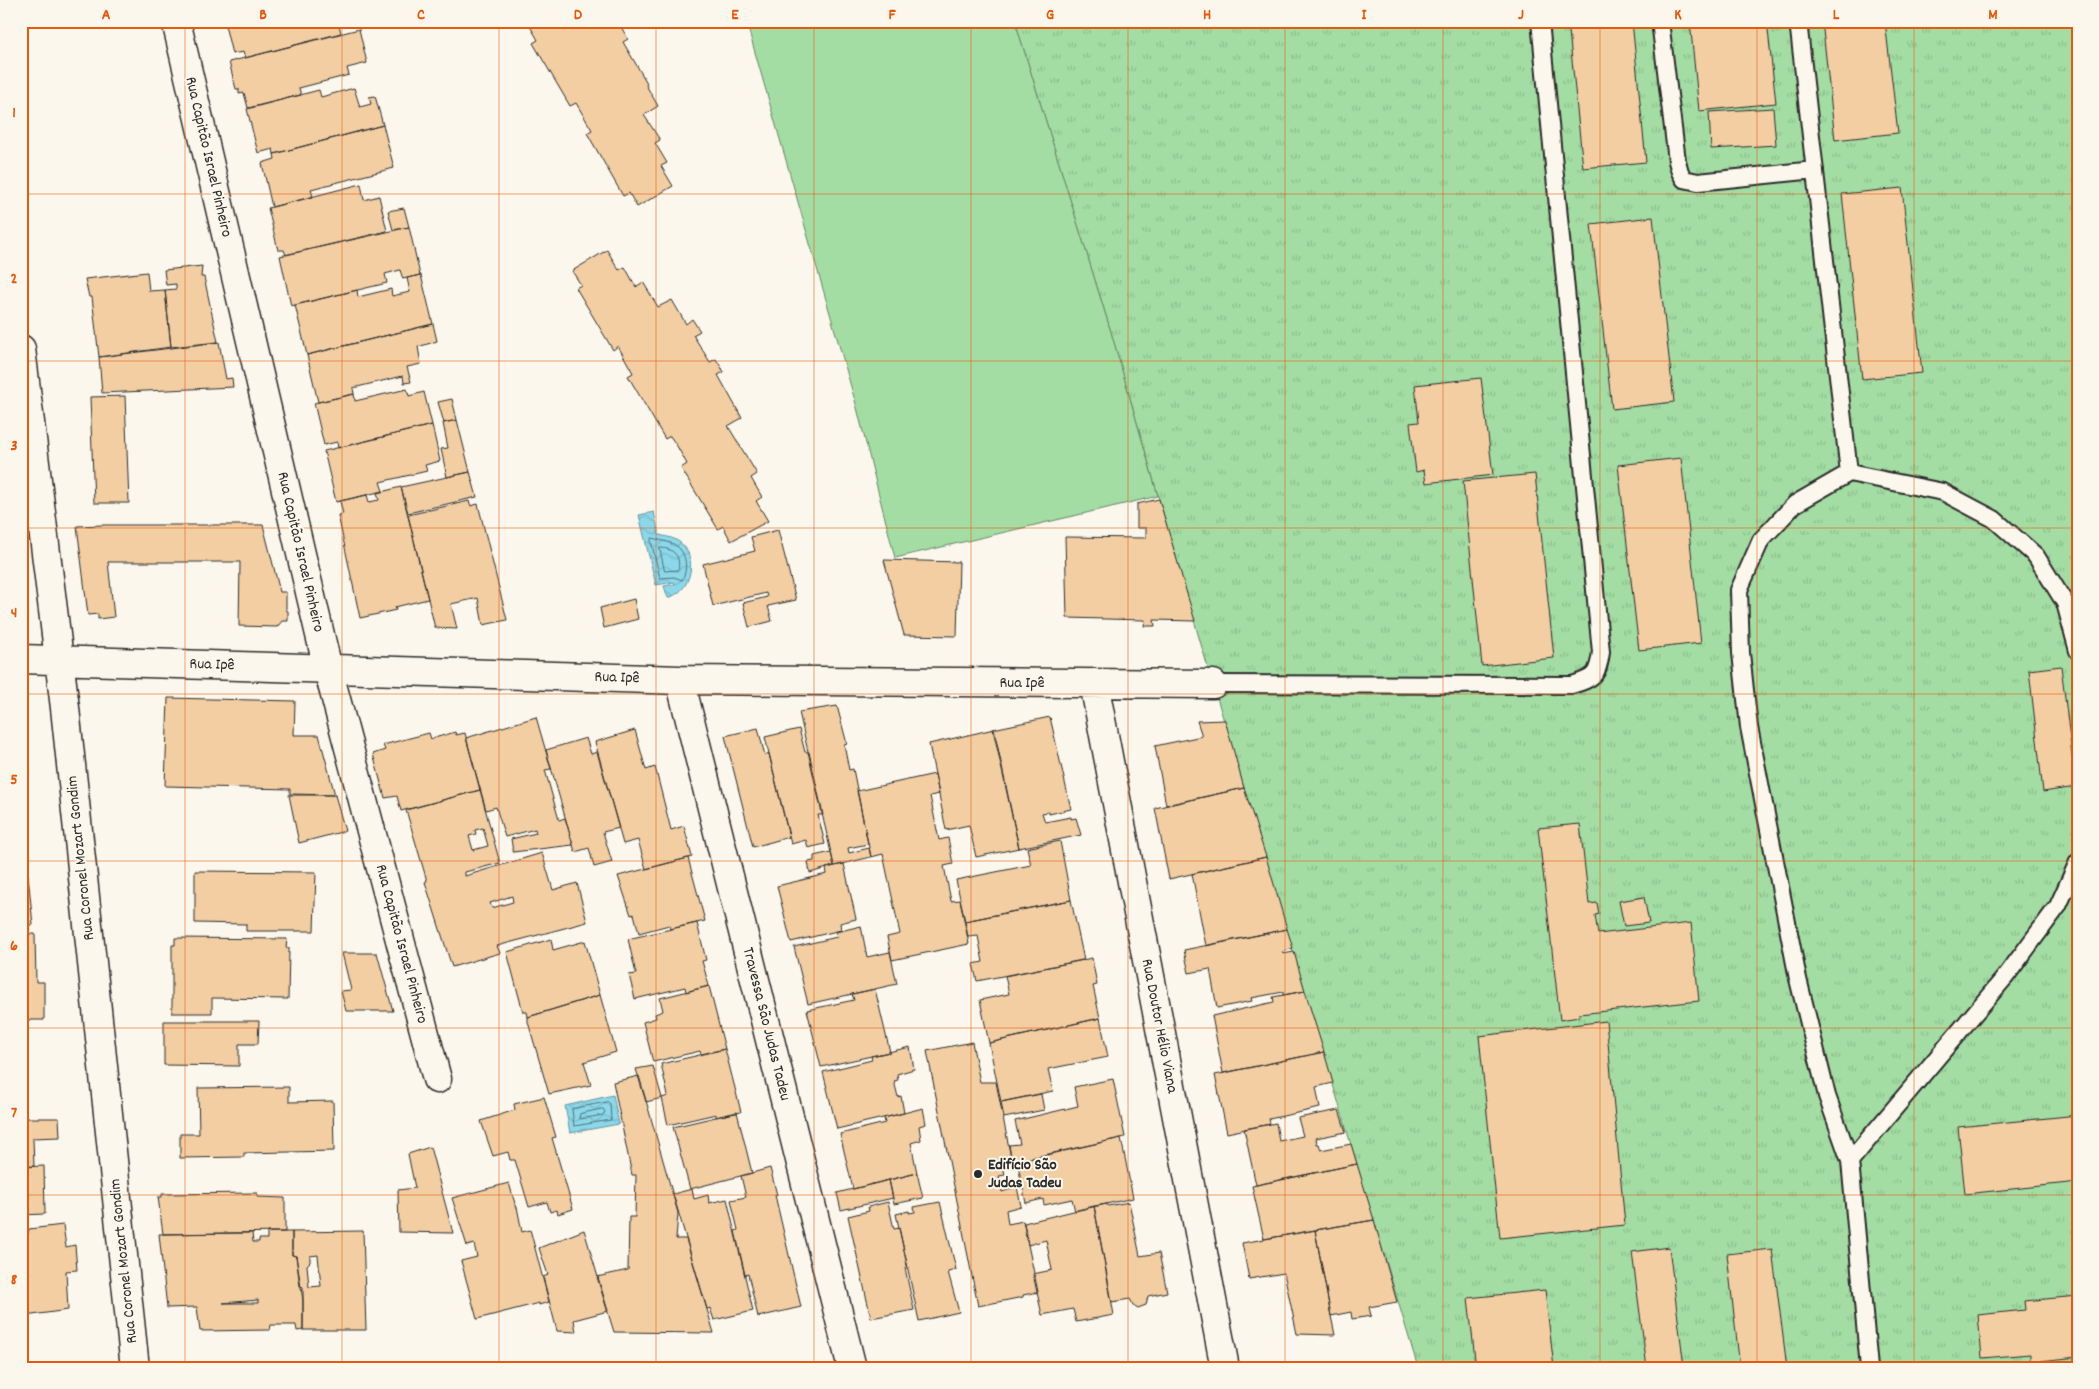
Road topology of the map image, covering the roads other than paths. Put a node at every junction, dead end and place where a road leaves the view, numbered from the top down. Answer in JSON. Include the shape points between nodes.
{"nodes":[{"id":1,"x":176,"y":21,"type":"edge"},
{"id":2,"x":1540,"y":21,"type":"edge"},
{"id":3,"x":1660,"y":21,"type":"edge"},
{"id":4,"x":1798,"y":21,"type":"edge"},
{"id":5,"x":1815,"y":170,"type":"junction"},
{"id":6,"x":21,"y":349,"type":"edge"},
{"id":7,"x":1849,"y":473,"type":"junction"},
{"id":8,"x":2078,"y":651,"type":"edge"},
{"id":9,"x":21,"y":659,"type":"edge"},
{"id":10,"x":59,"y":659,"type":"junction"},
{"id":11,"x":328,"y":669,"type":"junction"},
{"id":12,"x":680,"y":680,"type":"junction"},
{"id":13,"x":1094,"y":683,"type":"junction"},
{"id":14,"x":1213,"y":684,"type":"joint"},
{"id":15,"x":2078,"y":862,"type":"edge"},
{"id":16,"x":437,"y":1079,"type":"dead end"},
{"id":17,"x":1850,"y":1161,"type":"junction"},
{"id":18,"x":135,"y":1368,"type":"edge"},
{"id":19,"x":852,"y":1368,"type":"edge"},
{"id":20,"x":1225,"y":1368,"type":"edge"},
{"id":21,"x":1869,"y":1368,"type":"edge"}],
"edges":[{"from":1,"to":11,"type":"street","name":"Rua Capitão Israel Pinheiro"},
{"from":2,"to":14,"type":"lane","via":[[1601,652],[1596,673],[1590,679],[1572,685]]},
{"from":3,"to":5,"type":"lane","via":[[1677,161],[1684,178],[1698,182]]},
{"from":4,"to":5,"type":"lane"},
{"from":5,"to":7,"type":"lane"},
{"from":6,"to":10,"type":"street","name":"Rua Coronel Mozart Gondim"},
{"from":7,"to":8,"type":"lane","via":[[1943,492],[1994,518],[2036,556],[2065,602]]},
{"from":7,"to":17,"type":"lane","via":[[1796,504],[1761,540],[1739,590],[1741,653],[1750,737],[1798,979],[1828,1096]]},
{"from":9,"to":10,"type":"street","name":"Rua Ipê"},
{"from":10,"to":11,"type":"street","name":"Rua Ipê"},
{"from":10,"to":18,"type":"street","name":"Rua Coronel Mozart Gondim"},
{"from":11,"to":12,"type":"street","name":"Rua Ipê"},
{"from":11,"to":16,"type":"street","name":"Rua Capitão Israel Pinheiro"},
{"from":12,"to":13,"type":"street","name":"Rua Ipê"},
{"from":12,"to":19,"type":"street","name":"Travessa São Judas Tadeu"},
{"from":13,"to":14,"type":"street","name":"Rua Ipê"},
{"from":13,"to":20,"type":"street","name":"Rua Doutor Hélio Viana"},
{"from":15,"to":17,"type":"lane","via":[[2058,906],[2006,976]]},
{"from":17,"to":21,"type":"lane"}]}
